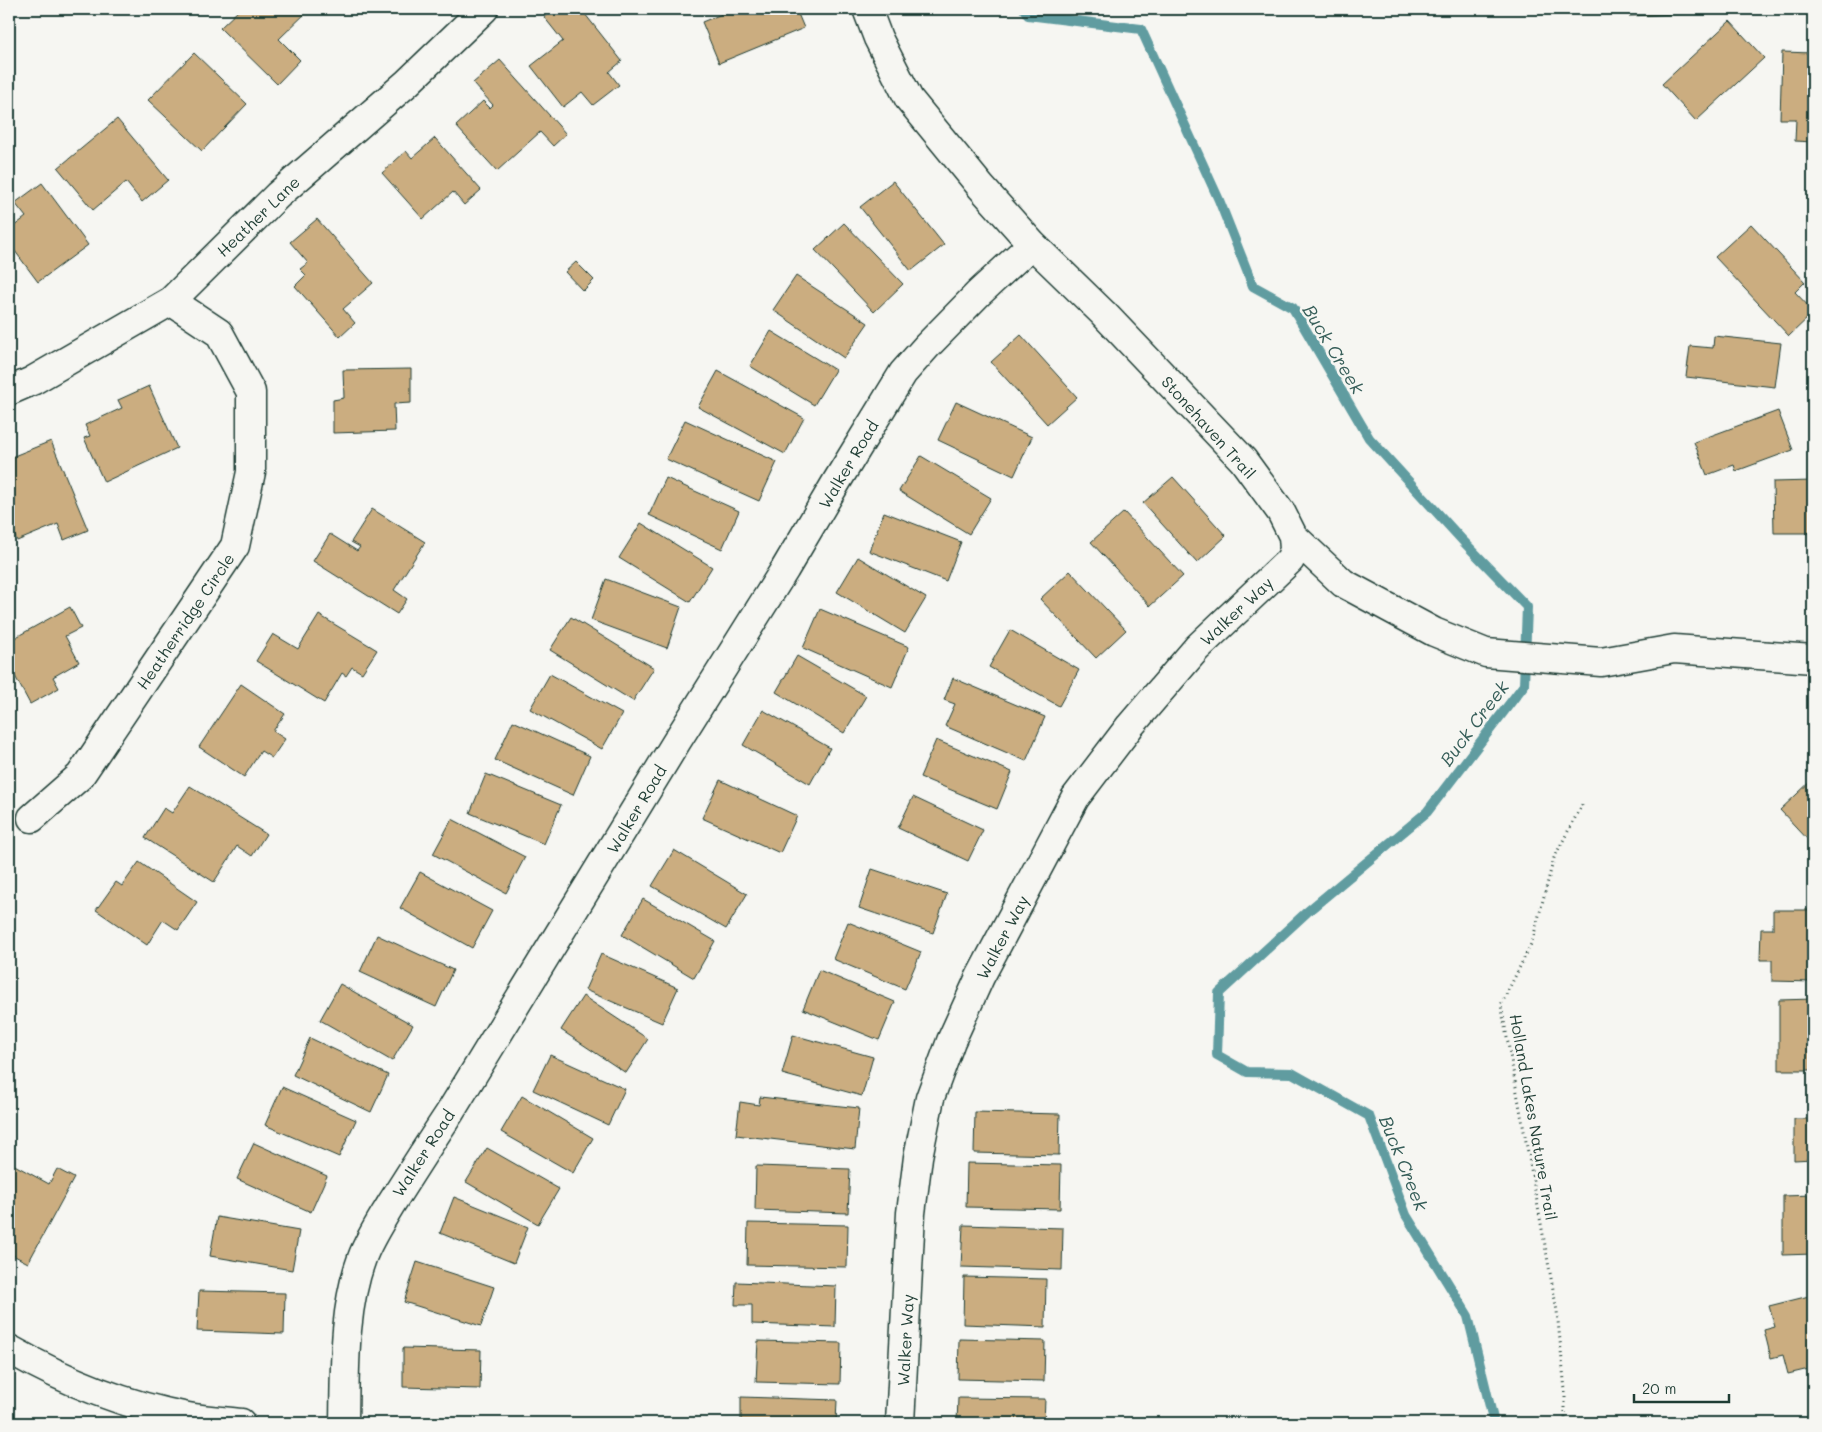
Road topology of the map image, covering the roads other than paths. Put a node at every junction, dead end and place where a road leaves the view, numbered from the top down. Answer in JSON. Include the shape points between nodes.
{"nodes":[{"id":1,"x":484,"y":9,"type":"edge"},
{"id":2,"x":867,"y":9,"type":"edge"},
{"id":3,"x":1032,"y":244,"type":"junction"},
{"id":4,"x":171,"y":302,"type":"junction"},
{"id":5,"x":9,"y":391,"type":"edge"},
{"id":6,"x":1294,"y":536,"type":"junction"},
{"id":7,"x":1813,"y":659,"type":"edge"},
{"id":8,"x":32,"y":818,"type":"dead end"},
{"id":9,"x":9,"y":1349,"type":"edge"},
{"id":10,"x":241,"y":1423,"type":"edge"},
{"id":11,"x":344,"y":1423,"type":"edge"},
{"id":12,"x":900,"y":1423,"type":"edge"}],
"edges":[{"from":1,"to":4,"type":"street","name":"Heather Lane","via":[[406,83],[278,195]]},
{"from":2,"to":3,"type":"street","name":"Stonehaven Trail","via":[[909,99]]},
{"from":3,"to":6,"type":"street","name":"Stonehaven Trail","via":[[1103,313],[1243,460],[1281,512]]},
{"from":3,"to":11,"type":"street","name":"Walker Road","via":[[978,294],[903,373],[786,569],[377,1227],[362,1257],[353,1289],[346,1345]]},
{"from":4,"to":5,"type":"street","name":"Heather Lane"},
{"from":4,"to":8,"type":"street","name":"Heatherridge Circle","via":[[219,334],[251,392],[251,472],[235,546],[80,776]]},
{"from":6,"to":7,"type":"street","name":"Stonehaven Trail","via":[[1343,583],[1434,632],[1486,653],[1601,662],[1674,649]]},
{"from":6,"to":12,"type":"street","name":"Walker Way","via":[[1290,560],[1196,648],[1075,798],[980,977],[951,1040],[930,1098],[917,1167],[911,1213]]},
{"from":9,"to":10,"type":"street","via":[[67,1380],[117,1399],[189,1417]]}]}
